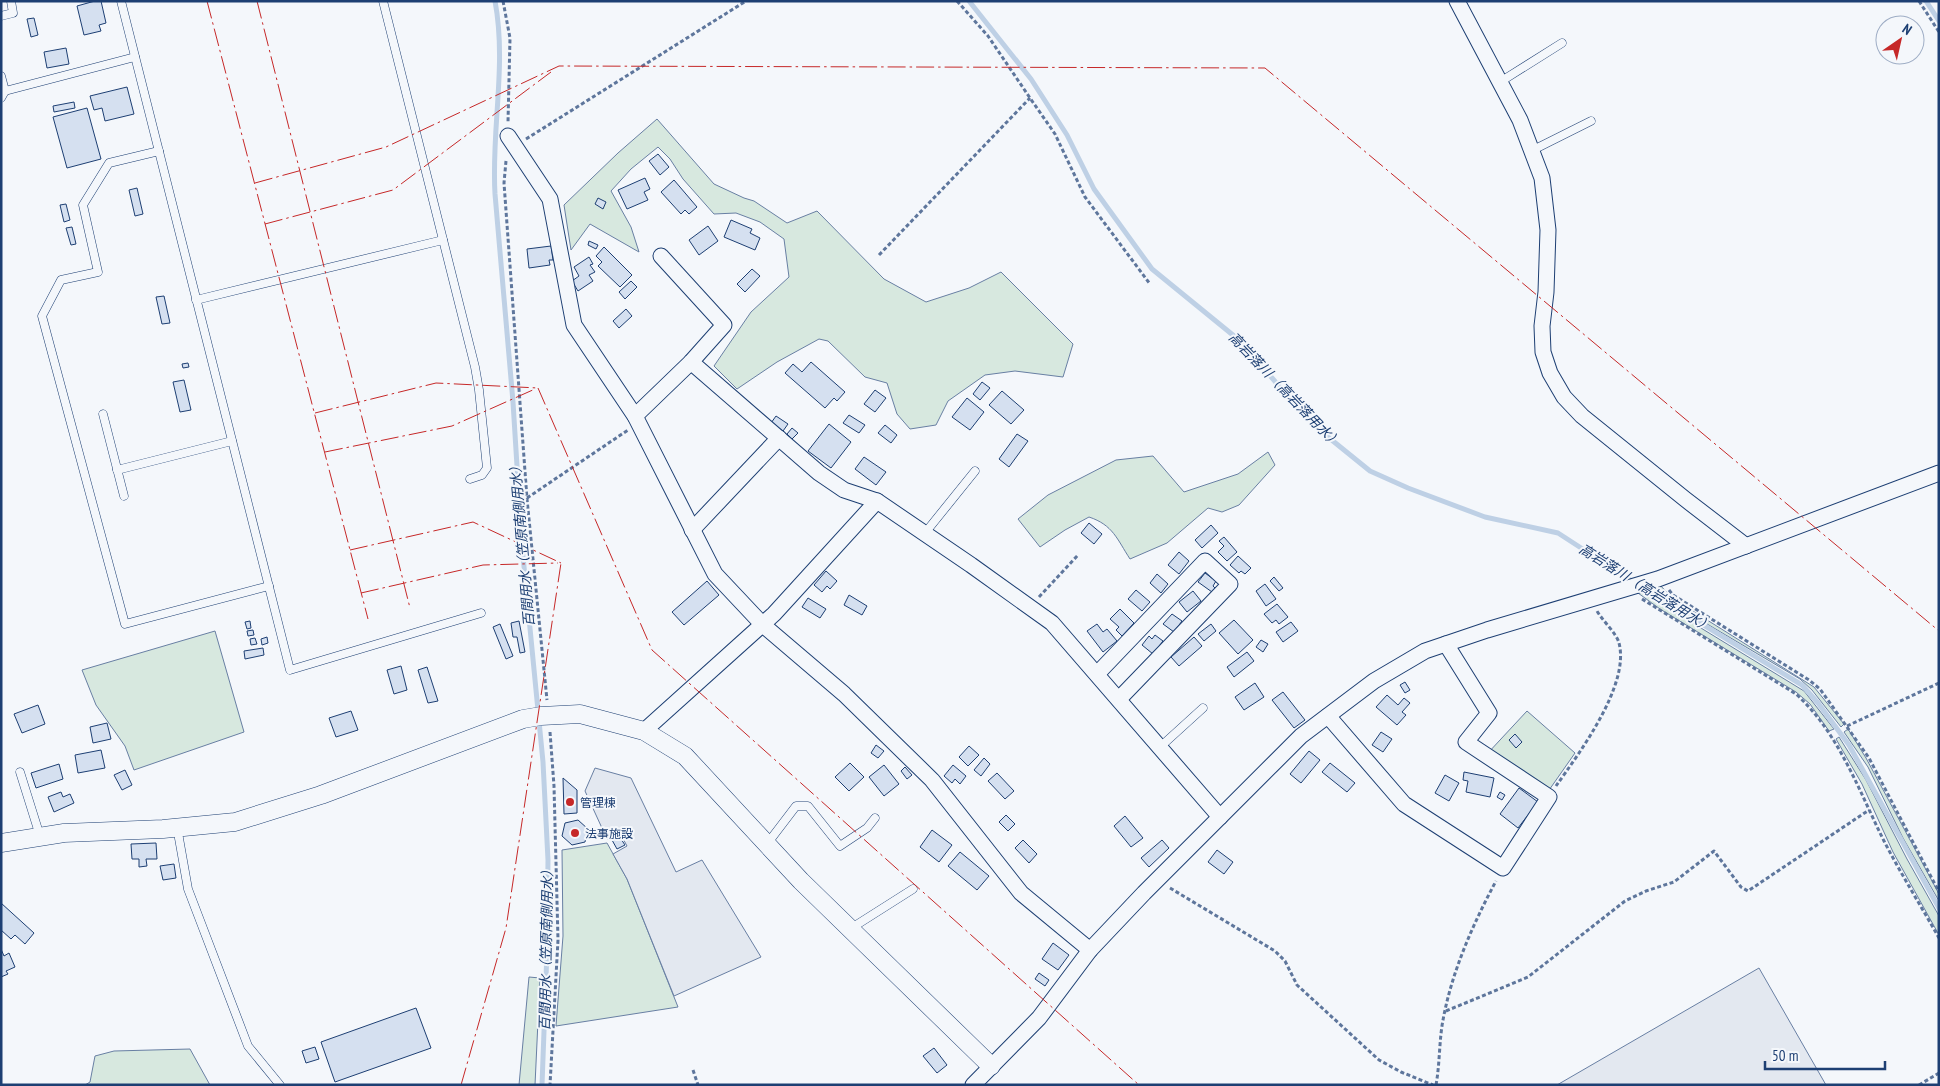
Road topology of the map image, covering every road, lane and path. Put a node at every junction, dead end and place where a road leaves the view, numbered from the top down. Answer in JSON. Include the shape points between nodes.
{"nodes":[{"id":1,"x":10,"y":1,"type":"edge"},
{"id":2,"x":121,"y":1,"type":"edge"},
{"id":3,"x":383,"y":1,"type":"edge"},
{"id":4,"x":503,"y":1,"type":"edge"},
{"id":5,"x":746,"y":1,"type":"edge"},
{"id":6,"x":958,"y":1,"type":"edge"},
{"id":7,"x":1457,"y":1,"type":"edge"},
{"id":8,"x":1919,"y":1,"type":"edge"},
{"id":9,"x":1,"y":16,"type":"edge"},
{"id":10,"x":1939,"y":32,"type":"edge"},
{"id":11,"x":1562,"y":43,"type":"dead end"},
{"id":12,"x":135,"y":57,"type":"junction"},
{"id":13,"x":1,"y":76,"type":"edge"},
{"id":14,"x":1500,"y":82,"type":"junction"},
{"id":15,"x":3,"y":95,"type":"edge"},
{"id":16,"x":1030,"y":98,"type":"junction"},
{"id":17,"x":1591,"y":121,"type":"dead end"},
{"id":18,"x":511,"y":141,"type":"junction"},
{"id":19,"x":159,"y":151,"type":"junction"},
{"id":20,"x":1532,"y":151,"type":"junction"},
{"id":21,"x":443,"y":240,"type":"junction"},
{"id":22,"x":879,"y":255,"type":"dead end"},
{"id":23,"x":660,"y":256,"type":"dead end"},
{"id":24,"x":1150,"y":284,"type":"dead end"},
{"id":25,"x":196,"y":300,"type":"junction"},
{"id":26,"x":691,"y":362,"type":"junction"},
{"id":27,"x":103,"y":414,"type":"dead end"},
{"id":28,"x":636,"y":420,"type":"junction"},
{"id":29,"x":779,"y":438,"type":"junction"},
{"id":30,"x":232,"y":441,"type":"junction"},
{"id":31,"x":117,"y":470,"type":"junction"},
{"id":32,"x":975,"y":471,"type":"dead end"},
{"id":33,"x":1939,"y":473,"type":"edge"},
{"id":34,"x":470,"y":479,"type":"dead end"},
{"id":35,"x":124,"y":496,"type":"dead end"},
{"id":36,"x":527,"y":499,"type":"junction"},
{"id":37,"x":877,"y":501,"type":"junction"},
{"id":38,"x":692,"y":530,"type":"junction"},
{"id":39,"x":925,"y":533,"type":"junction"},
{"id":40,"x":1746,"y":546,"type":"junction"},
{"id":41,"x":1078,"y":555,"type":"dead end"},
{"id":42,"x":1658,"y":579,"type":"junction"},
{"id":43,"x":269,"y":586,"type":"junction"},
{"id":44,"x":1626,"y":589,"type":"junction"},
{"id":45,"x":1593,"y":599,"type":"junction"},
{"id":46,"x":1030,"y":606,"type":"junction"},
{"id":47,"x":481,"y":614,"type":"dead end"},
{"id":48,"x":763,"y":625,"type":"junction"},
{"id":49,"x":1446,"y":644,"type":"junction"},
{"id":50,"x":1097,"y":674,"type":"junction"},
{"id":51,"x":1939,"y":683,"type":"edge"},
{"id":52,"x":1119,"y":700,"type":"junction"},
{"id":53,"x":1203,"y":708,"type":"dead end"},
{"id":54,"x":549,"y":715,"type":"junction"},
{"id":55,"x":1328,"y":716,"type":"junction"},
{"id":56,"x":1847,"y":726,"type":"junction"},
{"id":57,"x":644,"y":731,"type":"junction"},
{"id":58,"x":1159,"y":748,"type":"junction"},
{"id":59,"x":20,"y":772,"type":"dead end"},
{"id":60,"x":1549,"y":797,"type":"junction"},
{"id":61,"x":1869,"y":810,"type":"junction"},
{"id":62,"x":1220,"y":817,"type":"junction"},
{"id":63,"x":875,"y":818,"type":"dead end"},
{"id":64,"x":177,"y":827,"type":"junction"},
{"id":65,"x":40,"y":836,"type":"junction"},
{"id":66,"x":1,"y":843,"type":"edge"},
{"id":67,"x":767,"y":844,"type":"junction"},
{"id":68,"x":1503,"y":868,"type":"junction"},
{"id":69,"x":1157,"y":880,"type":"junction"},
{"id":70,"x":913,"y":889,"type":"dead end"},
{"id":71,"x":1939,"y":892,"type":"edge"},
{"id":72,"x":850,"y":929,"type":"junction"},
{"id":73,"x":1939,"y":938,"type":"edge"},
{"id":74,"x":1090,"y":950,"type":"junction"},
{"id":75,"x":1446,"y":1011,"type":"junction"},
{"id":76,"x":991,"y":1066,"type":"junction"},
{"id":77,"x":693,"y":1070,"type":"dead end"},
{"id":78,"x":1939,"y":1073,"type":"edge"},
{"id":79,"x":280,"y":1085,"type":"edge"},
{"id":80,"x":550,"y":1085,"type":"edge"},
{"id":81,"x":698,"y":1085,"type":"edge"},
{"id":82,"x":973,"y":1085,"type":"edge"},
{"id":83,"x":1435,"y":1085,"type":"edge"},
{"id":84,"x":1920,"y":1085,"type":"edge"}],
"edges":[{"from":1,"to":9,"type":"lane","via":[[14,12]]},
{"from":2,"to":12,"type":"lane"},
{"from":3,"to":21,"type":"lane"},
{"from":4,"to":18,"type":"path","via":[[510,38]]},
{"from":5,"to":18,"type":"path"},
{"from":6,"to":16,"type":"path","via":[[988,36]]},
{"from":7,"to":14,"type":"street"},
{"from":8,"to":10,"type":"path"},
{"from":11,"to":14,"type":"lane"},
{"from":12,"to":15,"type":"lane"},
{"from":12,"to":19,"type":"lane"},
{"from":13,"to":15,"type":"lane"},
{"from":14,"to":20,"type":"street"},
{"from":16,"to":22,"type":"path"},
{"from":16,"to":24,"type":"path","via":[[1055,134],[1085,197]]},
{"from":17,"to":20,"type":"lane"},
{"from":18,"to":28,"type":"street","via":[[550,199],[574,325]]},
{"from":18,"to":36,"type":"path","via":[[504,183]]},
{"from":19,"to":25,"type":"lane"},
{"from":19,"to":43,"type":"lane","via":[[109,163],[83,205],[98,272],[61,280],[42,316],[125,624]]},
{"from":20,"to":40,"type":"street","via":[[1542,178],[1548,230],[1542,326],[1543,352],[1550,373],[1564,397],[1582,416]]},
{"from":21,"to":25,"type":"lane"},
{"from":21,"to":34,"type":"lane","via":[[479,390],[487,468],[482,475]]},
{"from":23,"to":26,"type":"street","via":[[724,325]]},
{"from":25,"to":30,"type":"lane"},
{"from":26,"to":28,"type":"street"},
{"from":26,"to":29,"type":"street"},
{"from":27,"to":31,"type":"lane"},
{"from":28,"to":36,"type":"path"},
{"from":28,"to":38,"type":"street"},
{"from":29,"to":37,"type":"street","via":[[844,490]]},
{"from":29,"to":38,"type":"street"},
{"from":30,"to":31,"type":"lane"},
{"from":30,"to":43,"type":"lane"},
{"from":31,"to":35,"type":"lane"},
{"from":32,"to":39,"type":"lane"},
{"from":33,"to":40,"type":"street"},
{"from":36,"to":54,"type":"path"},
{"from":37,"to":39,"type":"street"},
{"from":37,"to":48,"type":"street"},
{"from":38,"to":48,"type":"street","via":[[715,574]]},
{"from":39,"to":46,"type":"street"},
{"from":40,"to":42,"type":"street"},
{"from":41,"to":46,"type":"path"},
{"from":42,"to":44,"type":"street"},
{"from":42,"to":56,"type":"path","via":[[1674,595],[1809,680],[1820,689]]},
{"from":43,"to":47,"type":"lane","via":[[290,670]]},
{"from":44,"to":45,"type":"street"},
{"from":44,"to":61,"type":"path","via":[[1796,694],[1808,705],[1847,762]]},
{"from":45,"to":49,"type":"street"},
{"from":45,"to":60,"type":"path","via":[[1597,612],[1619,642],[1620,665],[1615,689],[1583,747]]},
{"from":46,"to":50,"type":"street","via":[[1052,623]]},
{"from":48,"to":57,"type":"street"},
{"from":48,"to":74,"type":"street","via":[[844,694],[932,780],[1021,893]]},
{"from":49,"to":55,"type":"street","via":[[1374,681]]},
{"from":49,"to":60,"type":"street","via":[[1489,714],[1466,742]]},
{"from":50,"to":52,"type":"street"},
{"from":50,"to":52,"type":"street","via":[[1205,561],[1230,584]]},
{"from":51,"to":56,"type":"path"},
{"from":52,"to":58,"type":"street"},
{"from":53,"to":58,"type":"lane"},
{"from":54,"to":57,"type":"street","via":[[580,714]]},
{"from":54,"to":64,"type":"street","via":[[523,719],[321,794],[235,822]]},
{"from":54,"to":80,"type":"path","via":[[558,940]]},
{"from":55,"to":62,"type":"street","via":[[1301,736]]},
{"from":55,"to":68,"type":"street","via":[[1404,804]]},
{"from":56,"to":71,"type":"path","via":[[1869,758]]},
{"from":57,"to":67,"type":"street","via":[[685,756]]},
{"from":58,"to":62,"type":"street"},
{"from":59,"to":65,"type":"lane"},
{"from":60,"to":68,"type":"street"},
{"from":61,"to":73,"type":"path"},
{"from":61,"to":75,"type":"path","via":[[1748,891],[1741,887],[1714,851],[1674,882],[1625,901],[1528,977]]},
{"from":62,"to":69,"type":"street"},
{"from":63,"to":67,"type":"lane","via":[[867,828],[840,846],[808,806],[796,806]]},
{"from":64,"to":65,"type":"street"},
{"from":64,"to":79,"type":"lane","via":[[188,889],[248,1046]]},
{"from":65,"to":66,"type":"street"},
{"from":67,"to":72,"type":"street"},
{"from":68,"to":75,"type":"path","via":[[1476,917]]},
{"from":69,"to":74,"type":"street"},
{"from":69,"to":83,"type":"path","via":[[1275,951],[1285,961],[1297,985],[1379,1060]]},
{"from":70,"to":72,"type":"lane"},
{"from":72,"to":76,"type":"street"},
{"from":74,"to":76,"type":"street","via":[[1039,1018]]},
{"from":75,"to":83,"type":"path"},
{"from":76,"to":82,"type":"street"},
{"from":77,"to":81,"type":"path"},
{"from":78,"to":84,"type":"path"}]}
